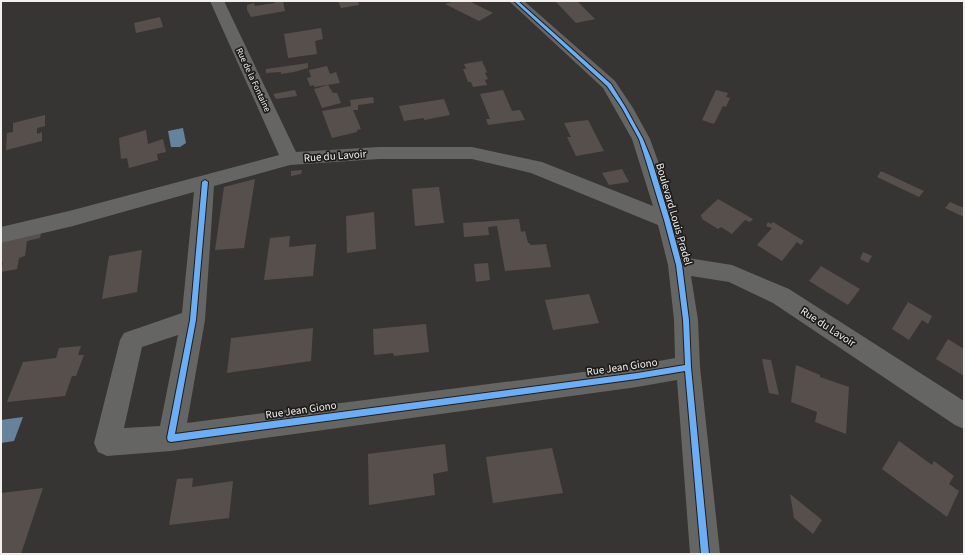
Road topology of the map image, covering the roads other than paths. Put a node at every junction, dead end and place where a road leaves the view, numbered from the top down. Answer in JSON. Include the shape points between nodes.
{"nodes":[{"id":1,"x":216,"y":1,"type":"edge"},
{"id":2,"x":516,"y":1,"type":"edge"},
{"id":3,"x":290,"y":160,"type":"junction"},
{"id":4,"x":205,"y":182,"type":"junction"},
{"id":5,"x":667,"y":220,"type":"junction"},
{"id":6,"x":1,"y":235,"type":"edge"},
{"id":7,"x":679,"y":265,"type":"junction"},
{"id":8,"x":193,"y":320,"type":"junction"},
{"id":9,"x":688,"y":367,"type":"junction"},
{"id":10,"x":964,"y":416,"type":"edge"},
{"id":11,"x":171,"y":438,"type":"junction"},
{"id":12,"x":705,"y":554,"type":"edge"}],
"edges":[{"from":1,"to":3,"type":"street","name":"Rue de la Fontaine"},
{"from":2,"to":5,"type":"street","name":"Boulevard Louis Pradel","via":[[609,84],[641,139]]},
{"from":3,"to":4,"type":"street","name":"Rue du Lavoir"},
{"from":3,"to":5,"type":"street","name":"Rue du Lavoir","via":[[379,153],[472,153],[535,167]]},
{"from":4,"to":6,"type":"street","name":"Rue du Lavoir"},
{"from":4,"to":8,"type":"street"},
{"from":5,"to":7,"type":"street","name":"Boulevard Louis Pradel"},
{"from":7,"to":9,"type":"street","name":"Boulevard Louis Pradel","via":[[686,320]]},
{"from":7,"to":10,"type":"street","name":"Rue du Lavoir","via":[[732,274],[781,296]]},
{"from":8,"to":11,"type":"street"},
{"from":8,"to":11,"type":"street","name":"Rue Jean Giono","via":[[132,340],[107,443]]},
{"from":9,"to":11,"type":"street","name":"Rue Jean Giono"},
{"from":9,"to":12,"type":"street","name":"Boulevard Louis Pradel"}]}
